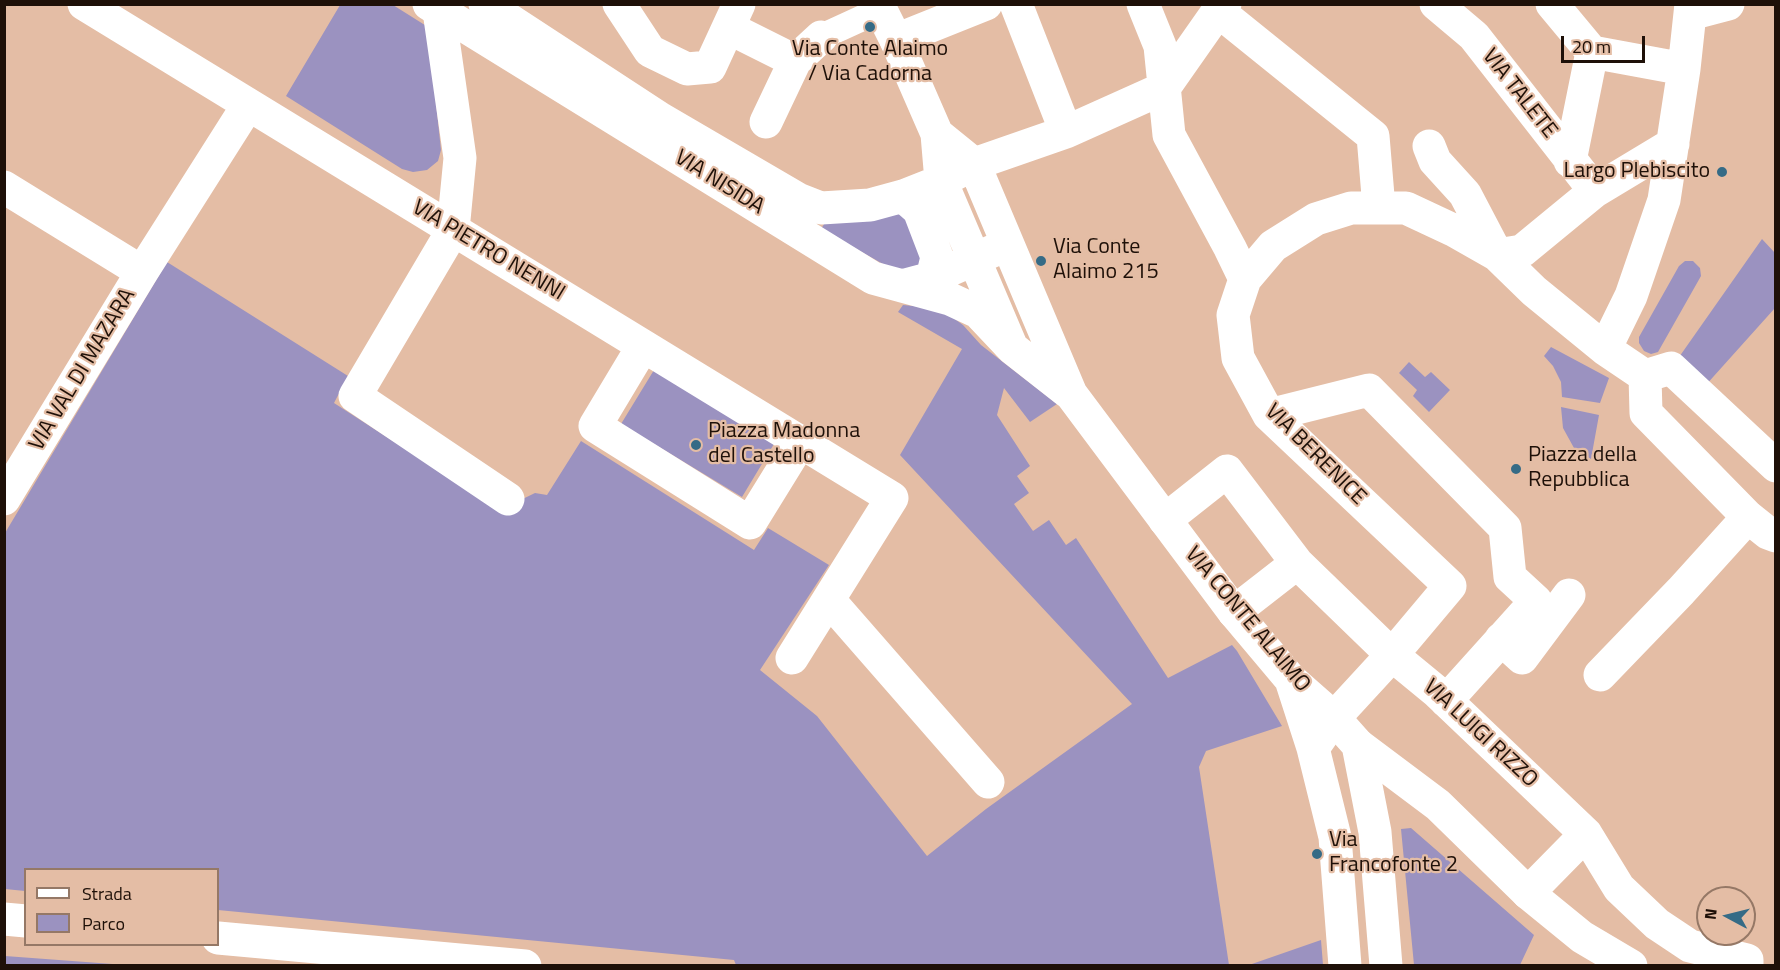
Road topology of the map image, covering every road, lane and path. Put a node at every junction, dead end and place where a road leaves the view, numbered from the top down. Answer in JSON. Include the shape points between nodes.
{"nodes":[{"id":1,"x":84,"y":4,"type":"edge"},
{"id":2,"x":486,"y":4,"type":"edge"},
{"id":3,"x":619,"y":4,"type":"edge"},
{"id":4,"x":986,"y":4,"type":"edge"},
{"id":5,"x":1016,"y":4,"type":"edge"},
{"id":6,"x":1143,"y":4,"type":"edge"},
{"id":7,"x":1436,"y":4,"type":"edge"},
{"id":8,"x":1552,"y":4,"type":"edge"},
{"id":9,"x":1728,"y":4,"type":"edge"},
{"id":10,"x":879,"y":7,"type":"edge"},
{"id":11,"x":434,"y":8,"type":"edge"},
{"id":12,"x":1222,"y":8,"type":"edge"},
{"id":13,"x":1691,"y":9,"type":"edge"},
{"id":14,"x":734,"y":16,"type":"edge"},
{"id":15,"x":821,"y":37,"type":"joint"},
{"id":16,"x":896,"y":40,"type":"junction"},
{"id":17,"x":1592,"y":52,"type":"junction"},
{"id":18,"x":795,"y":61,"type":"junction"},
{"id":19,"x":1684,"y":69,"type":"junction"},
{"id":20,"x":1164,"y":88,"type":"junction"},
{"id":21,"x":248,"y":105,"type":"junction"},
{"id":22,"x":766,"y":122,"type":"dead end"},
{"id":23,"x":1066,"y":132,"type":"junction"},
{"id":24,"x":937,"y":134,"type":"junction"},
{"id":25,"x":1673,"y":144,"type":"junction"},
{"id":26,"x":1429,"y":146,"type":"dead end"},
{"id":27,"x":1570,"y":161,"type":"junction"},
{"id":28,"x":974,"y":164,"type":"junction"},
{"id":29,"x":941,"y":182,"type":"junction"},
{"id":30,"x":4,"y":187,"type":"edge"},
{"id":31,"x":1595,"y":191,"type":"junction"},
{"id":32,"x":903,"y":196,"type":"junction"},
{"id":33,"x":1379,"y":208,"type":"junction"},
{"id":34,"x":453,"y":230,"type":"junction"},
{"id":35,"x":1007,"y":245,"type":"junction"},
{"id":36,"x":1497,"y":255,"type":"junction"},
{"id":37,"x":974,"y":260,"type":"junction"},
{"id":38,"x":142,"y":272,"type":"junction"},
{"id":39,"x":1245,"y":279,"type":"junction"},
{"id":40,"x":917,"y":282,"type":"junction"},
{"id":41,"x":643,"y":346,"type":"junction"},
{"id":42,"x":1012,"y":348,"type":"junction"},
{"id":43,"x":1605,"y":349,"type":"junction"},
{"id":44,"x":1645,"y":376,"type":"junction"},
{"id":45,"x":1071,"y":394,"type":"junction"},
{"id":46,"x":1269,"y":415,"type":"junction"},
{"id":47,"x":800,"y":442,"type":"junction"},
{"id":48,"x":1776,"y":466,"type":"edge"},
{"id":49,"x":4,"y":499,"type":"edge"},
{"id":50,"x":508,"y":499,"type":"dead end"},
{"id":51,"x":1748,"y":517,"type":"junction"},
{"id":52,"x":1166,"y":520,"type":"junction"},
{"id":53,"x":1776,"y":536,"type":"edge"},
{"id":54,"x":1297,"y":563,"type":"junction"},
{"id":55,"x":1569,"y":596,"type":"dead end"},
{"id":56,"x":829,"y":600,"type":"junction"},
{"id":57,"x":1234,"y":612,"type":"junction"},
{"id":58,"x":1501,"y":639,"type":"junction"},
{"id":59,"x":1392,"y":655,"type":"junction"},
{"id":60,"x":792,"y":658,"type":"dead end"},
{"id":61,"x":1600,"y":675,"type":"dead end"},
{"id":62,"x":1292,"y":681,"type":"junction"},
{"id":63,"x":1446,"y":701,"type":"junction"},
{"id":64,"x":1334,"y":718,"type":"junction"},
{"id":65,"x":1358,"y":745,"type":"junction"},
{"id":66,"x":1313,"y":748,"type":"junction"},
{"id":67,"x":988,"y":782,"type":"dead end"},
{"id":68,"x":1586,"y":834,"type":"junction"},
{"id":69,"x":1528,"y":893,"type":"junction"},
{"id":70,"x":4,"y":919,"type":"edge"},
{"id":71,"x":24,"y":921,"type":"edge"},
{"id":72,"x":219,"y":938,"type":"edge"},
{"id":73,"x":525,"y":966,"type":"edge"},
{"id":74,"x":1345,"y":966,"type":"edge"},
{"id":75,"x":1386,"y":966,"type":"edge"},
{"id":76,"x":1631,"y":966,"type":"edge"},
{"id":77,"x":1747,"y":966,"type":"edge"}],
"edges":[{"from":1,"to":21,"type":"street","name":"VIA PIETRO NENNI"},
{"from":2,"to":32,"type":"street","name":"VIA NISIDA","via":[[662,119],[798,199],[821,208],[870,205]]},
{"from":3,"to":14,"type":"street","via":[[650,51],[687,69],[710,67]]},
{"from":4,"to":16,"type":"street"},
{"from":5,"to":23,"type":"street"},
{"from":6,"to":20,"type":"street","via":[[1160,46]]},
{"from":7,"to":27,"type":"street","name":"VIA TALETE","via":[[1474,36]]},
{"from":8,"to":17,"type":"street"},
{"from":9,"to":13,"type":"street"},
{"from":10,"to":15,"type":"street"},
{"from":10,"to":16,"type":"street"},
{"from":11,"to":34,"type":"street","via":[[460,158]]},
{"from":11,"to":40,"type":"street","name":"VIA NISIDA","via":[[873,278]]},
{"from":12,"to":20,"type":"street"},
{"from":12,"to":33,"type":"street","via":[[1373,136]]},
{"from":13,"to":19,"type":"street"},
{"from":14,"to":18,"type":"street"},
{"from":15,"to":18,"type":"street"},
{"from":16,"to":24,"type":"street"},
{"from":17,"to":19,"type":"street"},
{"from":17,"to":27,"type":"street"},
{"from":18,"to":22,"type":"street"},
{"from":19,"to":25,"type":"street"},
{"from":20,"to":23,"type":"street","name":"VIA NISIDA"},
{"from":20,"to":39,"type":"street","via":[[1169,135]]},
{"from":21,"to":34,"type":"street","name":"VIA PIETRO NENNI"},
{"from":21,"to":38,"type":"street","name":"VIA VAL DI MAZARA"},
{"from":23,"to":28,"type":"street","name":"VIA NISIDA"},
{"from":24,"to":28,"type":"street"},
{"from":24,"to":29,"type":"street"},
{"from":25,"to":31,"type":"street"},
{"from":25,"to":43,"type":"street","via":[[1664,200],[1631,296]]},
{"from":26,"to":36,"type":"street","via":[[1435,161],[1465,194]]},
{"from":27,"to":31,"type":"street","name":"VIA TALETE"},
{"from":28,"to":29,"type":"street","name":"VIA NISIDA"},
{"from":28,"to":35,"type":"street"},
{"from":29,"to":32,"type":"street","name":"VIA NISIDA"},
{"from":29,"to":37,"type":"street"},
{"from":30,"to":38,"type":"street"},
{"from":31,"to":36,"type":"street","via":[[1522,251]]},
{"from":32,"to":40,"type":"street","via":[[919,210],[937,256]]},
{"from":33,"to":36,"type":"street","name":"VIA BERENICE","via":[[1406,208]]},
{"from":33,"to":39,"type":"street","name":"VIA BERENICE","via":[[1351,208],[1316,219],[1273,246]]},
{"from":34,"to":41,"type":"street","name":"VIA PIETRO NENNI"},
{"from":34,"to":50,"type":"street","via":[[356,396]]},
{"from":35,"to":37,"type":"street"},
{"from":35,"to":45,"type":"street"},
{"from":36,"to":43,"type":"street","name":"VIA BERENICE"},
{"from":37,"to":40,"type":"street"},
{"from":37,"to":42,"type":"street"},
{"from":38,"to":49,"type":"street","name":"VIA VAL DI MAZARA"},
{"from":39,"to":46,"type":"street","name":"VIA BERENICE","via":[[1233,315],[1238,358]]},
{"from":40,"to":42,"type":"street","name":"VIA NISIDA","via":[[978,312]]},
{"from":41,"to":47,"type":"street","name":"VIA PIETRO NENNI"},
{"from":41,"to":47,"type":"street","via":[[595,426],[750,523]]},
{"from":42,"to":45,"type":"street","name":"VIA NISIDA"},
{"from":43,"to":44,"type":"street","name":"VIA BERENICE"},
{"from":44,"to":48,"type":"street","via":[[1671,368]]},
{"from":44,"to":51,"type":"street","via":[[1646,413]]},
{"from":45,"to":52,"type":"street","name":"VIA CONTE ALAIMO"},
{"from":46,"to":58,"type":"street","via":[[1369,390],[1505,528],[1510,577],[1536,602]]},
{"from":46,"to":59,"type":"street","name":"VIA BERENICE","via":[[1450,586]]},
{"from":47,"to":56,"type":"street","name":"VIA PIETRO NENNI","via":[[892,498]]},
{"from":51,"to":53,"type":"street"},
{"from":51,"to":61,"type":"street"},
{"from":52,"to":54,"type":"street","name":"VIA LUIGI RIZZO","via":[[1227,471]]},
{"from":52,"to":57,"type":"street","name":"VIA CONTE ALAIMO"},
{"from":54,"to":57,"type":"street"},
{"from":54,"to":59,"type":"street","name":"VIA LUIGI RIZZO"},
{"from":55,"to":58,"type":"street","via":[[1522,658]]},
{"from":56,"to":60,"type":"street"},
{"from":56,"to":67,"type":"street"},
{"from":57,"to":62,"type":"street","name":"VIA CONTE ALAIMO"},
{"from":58,"to":63,"type":"street"},
{"from":59,"to":63,"type":"street","name":"VIA LUIGI RIZZO"},
{"from":59,"to":64,"type":"street"},
{"from":62,"to":64,"type":"street","name":"VIA CONTE ALAIMO"},
{"from":62,"to":66,"type":"street"},
{"from":63,"to":68,"type":"street","name":"VIA LUIGI RIZZO"},
{"from":64,"to":65,"type":"street","name":"VIA CONTE ALAIMO"},
{"from":64,"to":66,"type":"street"},
{"from":65,"to":69,"type":"street","name":"VIA CONTE ALAIMO","via":[[1438,805]]},
{"from":65,"to":75,"type":"street","via":[[1375,832]]},
{"from":66,"to":74,"type":"street","via":[[1335,837]]},
{"from":68,"to":69,"type":"street"},
{"from":68,"to":77,"type":"street","name":"VIA LUIGI RIZZO","via":[[1619,888],[1657,924],[1690,946],[1748,960]]},
{"from":69,"to":76,"type":"street","name":"VIA CONTE ALAIMO","via":[[1582,937]]},
{"from":70,"to":71,"type":"street"},
{"from":72,"to":73,"type":"street"}]}
